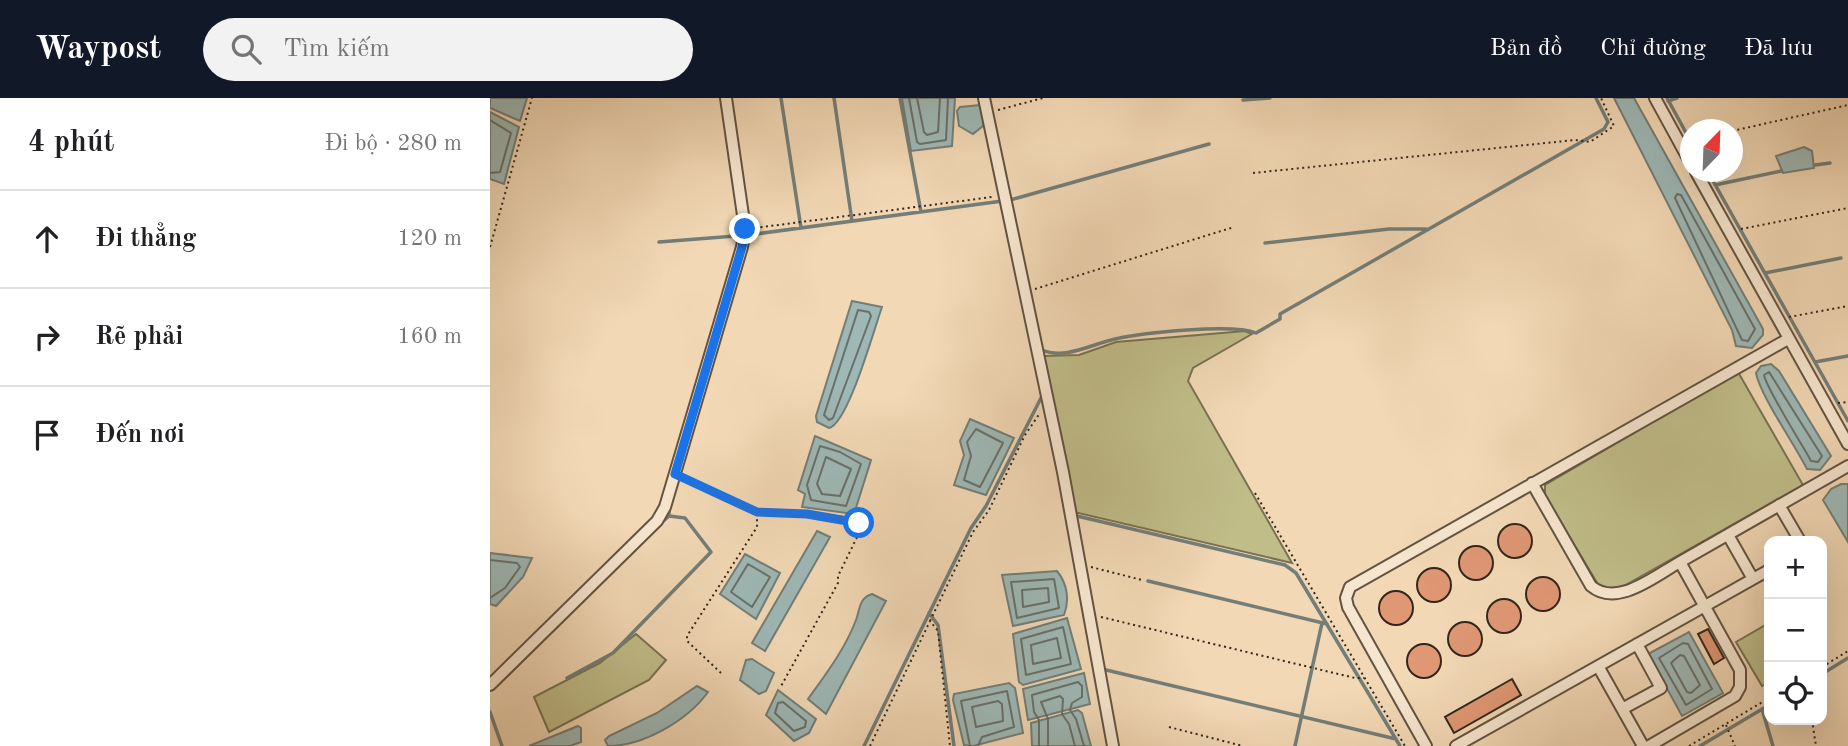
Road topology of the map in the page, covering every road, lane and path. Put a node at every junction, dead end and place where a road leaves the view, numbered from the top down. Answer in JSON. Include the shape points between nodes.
{"nodes":[{"id":1,"x":532,"y":98,"type":"edge"},
{"id":2,"x":726,"y":98,"type":"edge"},
{"id":3,"x":984,"y":98,"type":"edge"},
{"id":4,"x":1043,"y":98,"type":"edge"},
{"id":5,"x":1601,"y":98,"type":"edge"},
{"id":6,"x":1655,"y":98,"type":"edge"},
{"id":7,"x":1848,"y":105,"type":"edge"},
{"id":8,"x":987,"y":113,"type":"junction"},
{"id":9,"x":1743,"y":129,"type":"edge"},
{"id":10,"x":1680,"y":144,"type":"edge"},
{"id":11,"x":1253,"y":173,"type":"dead end"},
{"id":12,"x":1702,"y":182,"type":"edge"},
{"id":13,"x":1004,"y":195,"type":"junction"},
{"id":14,"x":1848,"y":208,"type":"edge"},
{"id":15,"x":1234,"y":227,"type":"dead end"},
{"id":16,"x":745,"y":229,"type":"junction"},
{"id":17,"x":1730,"y":232,"type":"junction"},
{"id":18,"x":490,"y":247,"type":"edge"},
{"id":19,"x":1024,"y":292,"type":"junction"},
{"id":20,"x":1848,"y":306,"type":"edge"},
{"id":21,"x":1778,"y":319,"type":"junction"},
{"id":22,"x":1788,"y":338,"type":"junction"},
{"id":23,"x":1048,"y":404,"type":"junction"},
{"id":24,"x":1848,"y":444,"type":"edge"},
{"id":25,"x":1848,"y":466,"type":"edge"},
{"id":26,"x":675,"y":474,"type":"junction"},
{"id":27,"x":1532,"y":483,"type":"junction"},
{"id":28,"x":1255,"y":493,"type":"dead end"},
{"id":29,"x":1779,"y":505,"type":"junction"},
{"id":30,"x":757,"y":512,"type":"junction"},
{"id":31,"x":1728,"y":535,"type":"junction"},
{"id":32,"x":1797,"y":536,"type":"edge"},
{"id":33,"x":1679,"y":562,"type":"junction"},
{"id":34,"x":1080,"y":564,"type":"junction"},
{"id":35,"x":1764,"y":573,"type":"edge"},
{"id":36,"x":1753,"y":579,"type":"junction"},
{"id":37,"x":1142,"y":580,"type":"dead end"},
{"id":38,"x":1704,"y":607,"type":"junction"},
{"id":39,"x":1090,"y":616,"type":"junction"},
{"id":40,"x":930,"y":621,"type":"junction"},
{"id":41,"x":1637,"y":644,"type":"junction"},
{"id":42,"x":1848,"y":651,"type":"edge"},
{"id":43,"x":1827,"y":664,"type":"edge"},
{"id":44,"x":1598,"y":666,"type":"junction"},
{"id":45,"x":721,"y":673,"type":"dead end"},
{"id":46,"x":1364,"y":678,"type":"junction"},
{"id":47,"x":490,"y":685,"type":"edge"},
{"id":48,"x":780,"y":688,"type":"dead end"},
{"id":49,"x":1764,"y":701,"type":"edge"},
{"id":50,"x":1622,"y":709,"type":"junction"},
{"id":51,"x":1726,"y":724,"type":"junction"},
{"id":52,"x":1813,"y":725,"type":"edge"},
{"id":53,"x":1169,"y":727,"type":"dead end"},
{"id":54,"x":870,"y":746,"type":"edge"},
{"id":55,"x":950,"y":746,"type":"edge"},
{"id":56,"x":1113,"y":746,"type":"edge"},
{"id":57,"x":1243,"y":746,"type":"edge"},
{"id":58,"x":1405,"y":746,"type":"edge"},
{"id":59,"x":1426,"y":746,"type":"edge"},
{"id":60,"x":1456,"y":746,"type":"edge"},
{"id":61,"x":1643,"y":746,"type":"edge"},
{"id":62,"x":1649,"y":746,"type":"edge"},
{"id":63,"x":1689,"y":746,"type":"edge"},
{"id":64,"x":1735,"y":746,"type":"edge"},
{"id":65,"x":1816,"y":746,"type":"edge"}],
"edges":[{"from":1,"to":18,"type":"path"},
{"from":2,"to":16,"type":"street"},
{"from":3,"to":8,"type":"street"},
{"from":4,"to":8,"type":"path"},
{"from":5,"to":11,"type":"path","via":[[1614,127],[1590,142]]},
{"from":6,"to":10,"type":"street"},
{"from":7,"to":9,"type":"path"},
{"from":8,"to":13,"type":"street"},
{"from":12,"to":17,"type":"street"},
{"from":13,"to":16,"type":"path"},
{"from":13,"to":19,"type":"street"},
{"from":14,"to":17,"type":"path"},
{"from":15,"to":19,"type":"path"},
{"from":16,"to":26,"type":"street"},
{"from":17,"to":21,"type":"street"},
{"from":19,"to":23,"type":"street"},
{"from":20,"to":21,"type":"path"},
{"from":21,"to":22,"type":"street"},
{"from":22,"to":24,"type":"street"},
{"from":22,"to":27,"type":"street"},
{"from":23,"to":34,"type":"street"},
{"from":23,"to":40,"type":"path","via":[[1025,435]]},
{"from":25,"to":29,"type":"street"},
{"from":26,"to":30,"type":"path"},
{"from":26,"to":47,"type":"street","via":[[657,522]]},
{"from":27,"to":33,"type":"street","via":[[1598,591],[1620,594]]},
{"from":27,"to":59,"type":"street","via":[[1355,583],[1348,593],[1348,607]]},
{"from":28,"to":46,"type":"path"},
{"from":29,"to":31,"type":"street"},
{"from":29,"to":32,"type":"street"},
{"from":30,"to":45,"type":"path","via":[[757,527],[687,636]]},
{"from":30,"to":48,"type":"path","via":[[851,519],[862,527],[838,583]]},
{"from":31,"to":33,"type":"street"},
{"from":31,"to":36,"type":"street"},
{"from":33,"to":38,"type":"street"},
{"from":34,"to":37,"type":"path"},
{"from":34,"to":39,"type":"street"},
{"from":35,"to":36,"type":"street"},
{"from":36,"to":38,"type":"street"},
{"from":38,"to":41,"type":"street"},
{"from":38,"to":62,"type":"street","via":[[1740,670],[1741,687],[1735,696]]},
{"from":39,"to":46,"type":"path"},
{"from":39,"to":56,"type":"street"},
{"from":40,"to":54,"type":"path"},
{"from":40,"to":55,"type":"path","via":[[937,631]]},
{"from":41,"to":44,"type":"street"},
{"from":41,"to":50,"type":"street","via":[[1661,688]]},
{"from":42,"to":43,"type":"path"},
{"from":44,"to":50,"type":"street"},
{"from":44,"to":60,"type":"street"},
{"from":46,"to":58,"type":"path"},
{"from":49,"to":51,"type":"path"},
{"from":50,"to":61,"type":"street"},
{"from":51,"to":63,"type":"path"},
{"from":51,"to":64,"type":"path"},
{"from":52,"to":65,"type":"path"},
{"from":53,"to":57,"type":"path"}]}
